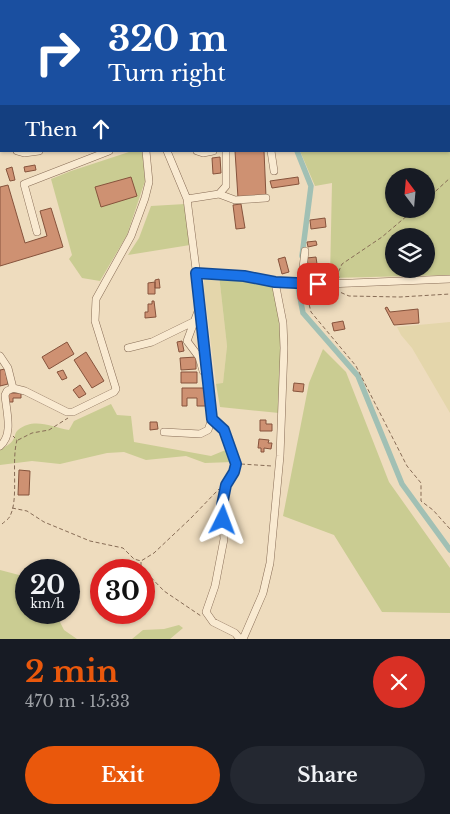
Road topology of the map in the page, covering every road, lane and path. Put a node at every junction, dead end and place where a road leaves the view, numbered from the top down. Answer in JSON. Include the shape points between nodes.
{"nodes":[{"id":1,"x":106,"y":152,"type":"edge"},
{"id":2,"x":146,"y":152,"type":"edge"},
{"id":3,"x":167,"y":152,"type":"edge"},
{"id":4,"x":226,"y":152,"type":"edge"},
{"id":5,"x":271,"y":152,"type":"edge"},
{"id":6,"x":274,"y":171,"type":"dead end"},
{"id":7,"x":450,"y":178,"type":"edge"},
{"id":8,"x":435,"y":192,"type":"edge"},
{"id":9,"x":220,"y":194,"type":"junction"},
{"id":10,"x":266,"y":198,"type":"dead end"},
{"id":11,"x":187,"y":199,"type":"junction"},
{"id":12,"x":404,"y":218,"type":"edge"},
{"id":13,"x":38,"y":232,"type":"dead end"},
{"id":14,"x":305,"y":251,"type":"dead end"},
{"id":15,"x":196,"y":273,"type":"junction"},
{"id":16,"x":450,"y":279,"type":"edge"},
{"id":17,"x":275,"y":282,"type":"junction"},
{"id":18,"x":302,"y":285,"type":"junction"},
{"id":19,"x":337,"y":287,"type":"junction"},
{"id":20,"x":450,"y":294,"type":"edge"},
{"id":21,"x":200,"y":306,"type":"junction"},
{"id":22,"x":194,"y":321,"type":"junction"},
{"id":23,"x":128,"y":348,"type":"dead end"},
{"id":24,"x":0,"y":356,"type":"edge"},
{"id":25,"x":204,"y":382,"type":"dead end"},
{"id":26,"x":14,"y":388,"type":"junction"},
{"id":27,"x":73,"y":412,"type":"junction"},
{"id":28,"x":212,"y":419,"type":"junction"},
{"id":29,"x":8,"y":431,"type":"junction"},
{"id":30,"x":164,"y":432,"type":"dead end"},
{"id":31,"x":17,"y":440,"type":"junction"},
{"id":32,"x":0,"y":446,"type":"edge"},
{"id":33,"x":236,"y":464,"type":"junction"},
{"id":34,"x":279,"y":466,"type":"junction"},
{"id":35,"x":226,"y":485,"type":"junction"},
{"id":36,"x":12,"y":508,"type":"junction"},
{"id":37,"x":2,"y":524,"type":"dead end"},
{"id":38,"x":450,"y":529,"type":"edge"},
{"id":39,"x":134,"y":559,"type":"edge"},
{"id":40,"x":144,"y":559,"type":"edge"},
{"id":41,"x":155,"y":582,"type":"edge"},
{"id":42,"x":201,"y":616,"type":"dead end"},
{"id":43,"x":242,"y":639,"type":"edge"}],
"edges":[{"from":1,"to":13,"type":"street","via":[[24,184]]},
{"from":2,"to":27,"type":"street","via":[[149,182],[145,198],[131,236],[96,299],[95,321],[116,389]]},
{"from":3,"to":11,"type":"street"},
{"from":4,"to":9,"type":"street","via":[[226,186]]},
{"from":5,"to":6,"type":"street"},
{"from":7,"to":8,"type":"path"},
{"from":9,"to":10,"type":"street","via":[[235,200]]},
{"from":9,"to":11,"type":"street"},
{"from":11,"to":15,"type":"street"},
{"from":12,"to":19,"type":"path","via":[[342,264]]},
{"from":14,"to":18,"type":"street"},
{"from":15,"to":17,"type":"street"},
{"from":15,"to":21,"type":"street"},
{"from":16,"to":19,"type":"street"},
{"from":17,"to":18,"type":"street"},
{"from":17,"to":34,"type":"street","via":[[284,348]]},
{"from":18,"to":19,"type":"street"},
{"from":18,"to":38,"type":"path","via":[[311,312],[356,366],[407,466],[421,482],[421,501]]},
{"from":19,"to":20,"type":"path","via":[[348,296]]},
{"from":21,"to":22,"type":"street"},
{"from":21,"to":28,"type":"street"},
{"from":22,"to":23,"type":"street","via":[[152,342]]},
{"from":22,"to":25,"type":"street","via":[[187,341],[202,364]]},
{"from":24,"to":26,"type":"street","via":[[8,368]]},
{"from":26,"to":27,"type":"street","via":[[25,390],[66,412]]},
{"from":26,"to":29,"type":"street","via":[[5,395]]},
{"from":27,"to":31,"type":"path","via":[[49,430],[32,432]]},
{"from":28,"to":30,"type":"street","via":[[208,430],[200,434]]},
{"from":28,"to":33,"type":"street","via":[[224,430]]},
{"from":29,"to":31,"type":"path"},
{"from":29,"to":32,"type":"street"},
{"from":31,"to":36,"type":"path"},
{"from":33,"to":34,"type":"path"},
{"from":33,"to":35,"type":"street"},
{"from":34,"to":43,"type":"street","via":[[264,593]]},
{"from":35,"to":40,"type":"path","via":[[216,490],[190,519]]},
{"from":35,"to":43,"type":"street","via":[[222,505],[224,539],[215,586],[206,612],[213,622]]},
{"from":36,"to":37,"type":"path","via":[[10,516]]},
{"from":36,"to":39,"type":"path","via":[[27,511],[44,522],[90,541],[123,548]]},
{"from":41,"to":42,"type":"path"}]}
